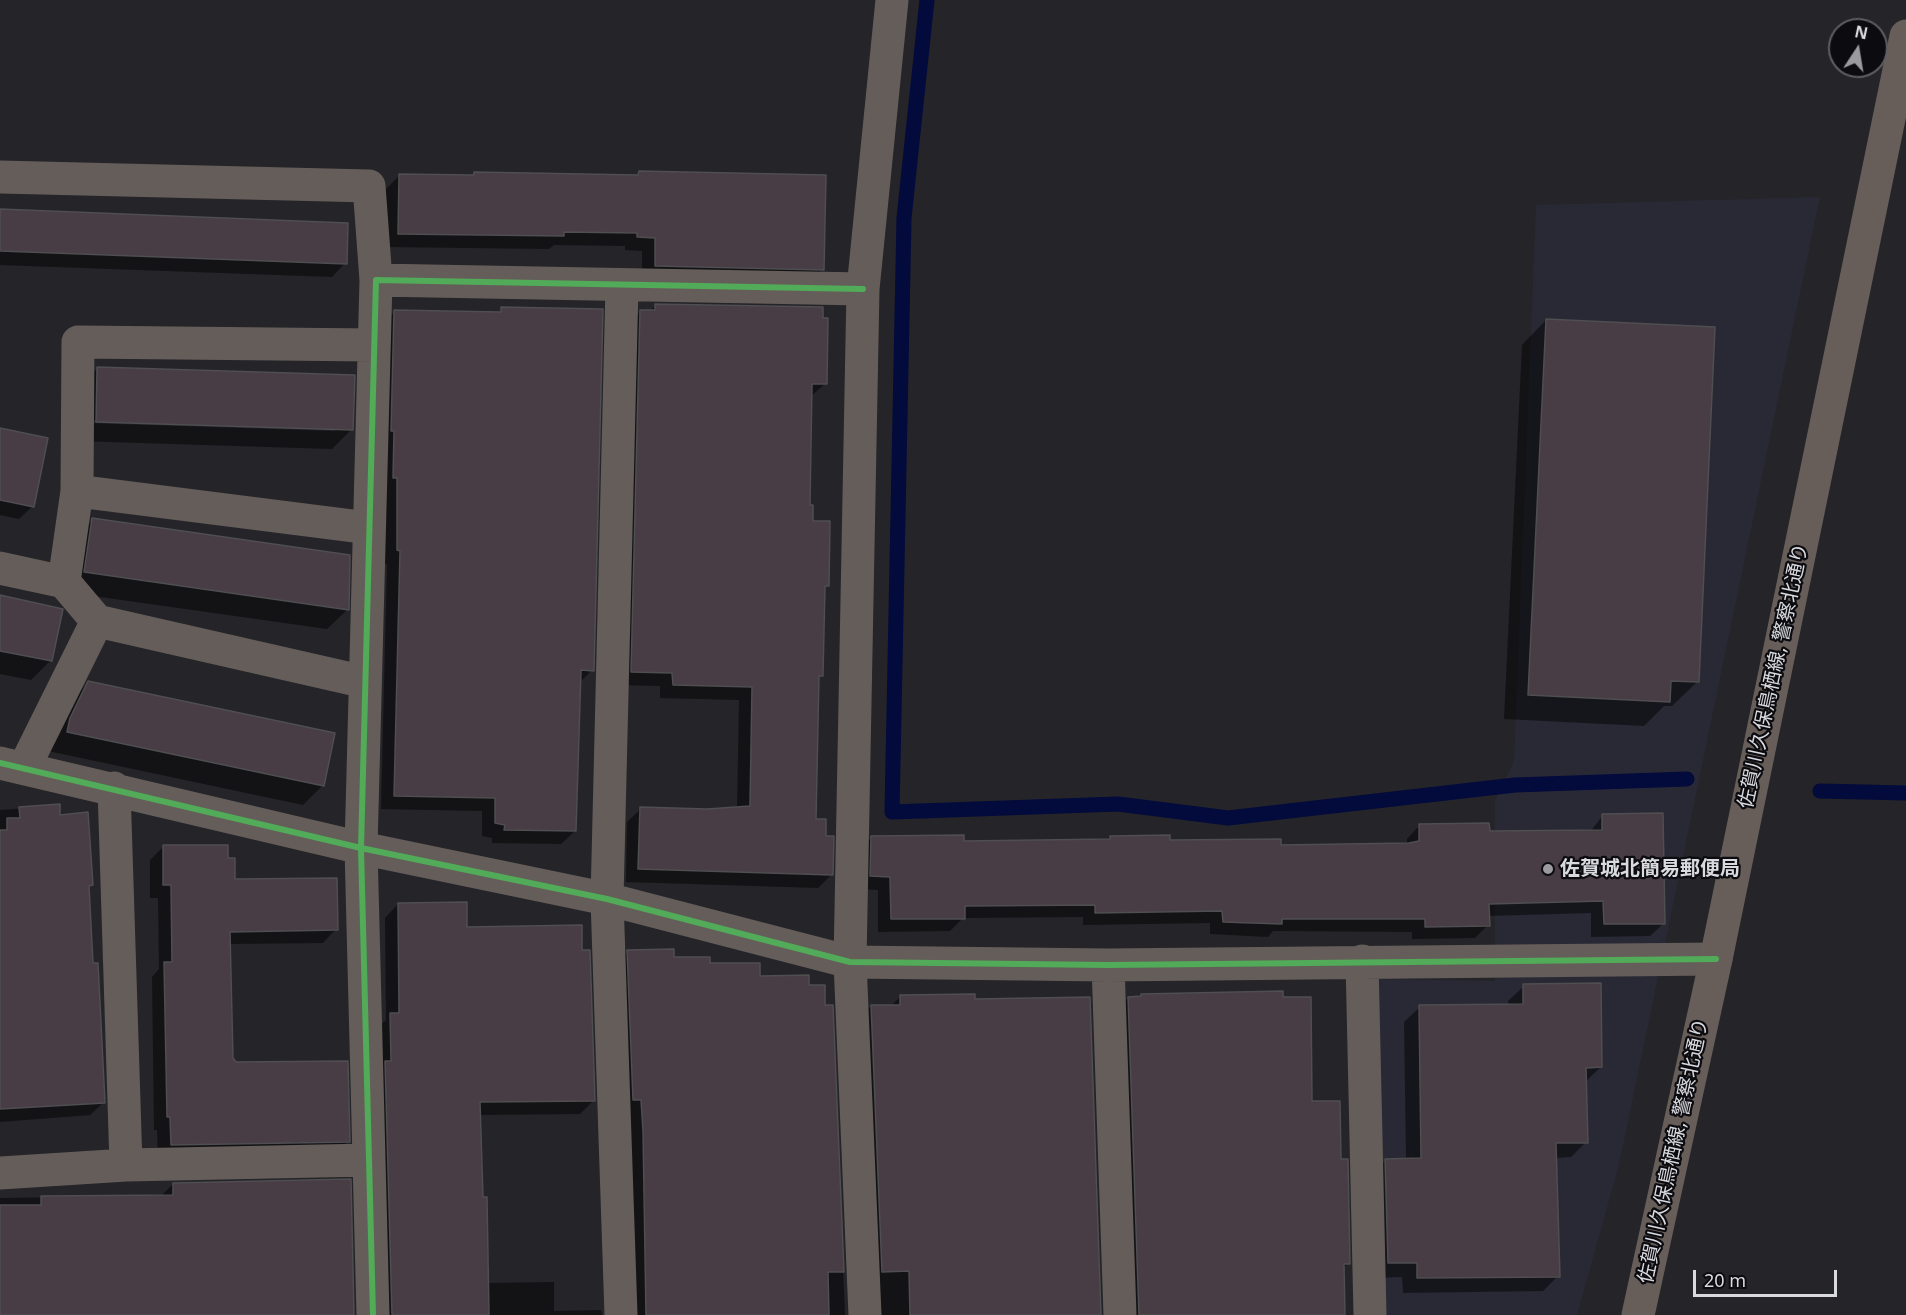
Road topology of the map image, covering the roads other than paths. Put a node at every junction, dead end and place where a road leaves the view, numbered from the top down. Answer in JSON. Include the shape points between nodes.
{"nodes":[{"id":1,"x":892,"y":0,"type":"edge"},
{"id":2,"x":1906,"y":36,"type":"edge"},
{"id":3,"x":0,"y":177,"type":"edge"},
{"id":4,"x":376,"y":280,"type":"junction"},
{"id":5,"x":622,"y":286,"type":"junction"},
{"id":6,"x":862,"y":289,"type":"junction"},
{"id":7,"x":374,"y":345,"type":"junction"},
{"id":8,"x":77,"y":491,"type":"junction"},
{"id":9,"x":369,"y":528,"type":"junction"},
{"id":10,"x":0,"y":568,"type":"edge"},
{"id":11,"x":64,"y":582,"type":"junction"},
{"id":12,"x":97,"y":621,"type":"junction"},
{"id":13,"x":365,"y":682,"type":"junction"},
{"id":14,"x":12,"y":765,"type":"edge"},
{"id":15,"x":114,"y":788,"type":"junction"},
{"id":16,"x":361,"y":848,"type":"junction"},
{"id":17,"x":607,"y":899,"type":"junction"},
{"id":18,"x":1716,"y":959,"type":"junction"},
{"id":19,"x":1362,"y":961,"type":"junction"},
{"id":20,"x":850,"y":962,"type":"junction"},
{"id":21,"x":1108,"y":965,"type":"junction"},
{"id":22,"x":369,"y":1160,"type":"junction"},
{"id":23,"x":126,"y":1165,"type":"junction"},
{"id":24,"x":0,"y":1173,"type":"edge"},
{"id":25,"x":373,"y":1315,"type":"edge"},
{"id":26,"x":621,"y":1315,"type":"edge"},
{"id":27,"x":865,"y":1315,"type":"edge"},
{"id":28,"x":1120,"y":1315,"type":"edge"},
{"id":29,"x":1370,"y":1315,"type":"edge"},
{"id":30,"x":1638,"y":1315,"type":"edge"}],
"edges":[{"from":1,"to":6,"type":"street"},
{"from":2,"to":18,"type":"main road","name":"佐賀川久保鳥栖線, 警察北通り"},
{"from":3,"to":4,"type":"street","via":[[369,186]]},
{"from":4,"to":5,"type":"street"},
{"from":4,"to":7,"type":"street"},
{"from":5,"to":6,"type":"street"},
{"from":5,"to":17,"type":"street"},
{"from":6,"to":20,"type":"street"},
{"from":7,"to":8,"type":"street","via":[[78,342]]},
{"from":7,"to":9,"type":"street"},
{"from":8,"to":9,"type":"street"},
{"from":8,"to":11,"type":"street"},
{"from":9,"to":13,"type":"street"},
{"from":10,"to":11,"type":"street"},
{"from":11,"to":12,"type":"street"},
{"from":12,"to":13,"type":"street"},
{"from":12,"to":14,"type":"street"},
{"from":13,"to":16,"type":"street"},
{"from":14,"to":15,"type":"street"},
{"from":15,"to":16,"type":"street"},
{"from":15,"to":23,"type":"street"},
{"from":16,"to":17,"type":"street"},
{"from":16,"to":22,"type":"street"},
{"from":17,"to":20,"type":"street"},
{"from":17,"to":26,"type":"street"},
{"from":18,"to":19,"type":"street"},
{"from":18,"to":30,"type":"main road","name":"佐賀川久保鳥栖線, 警察北通り"},
{"from":19,"to":21,"type":"street"},
{"from":19,"to":29,"type":"street"},
{"from":20,"to":21,"type":"street"},
{"from":20,"to":27,"type":"street"},
{"from":21,"to":28,"type":"street"},
{"from":22,"to":23,"type":"street"},
{"from":22,"to":25,"type":"street"},
{"from":23,"to":24,"type":"street"}]}
